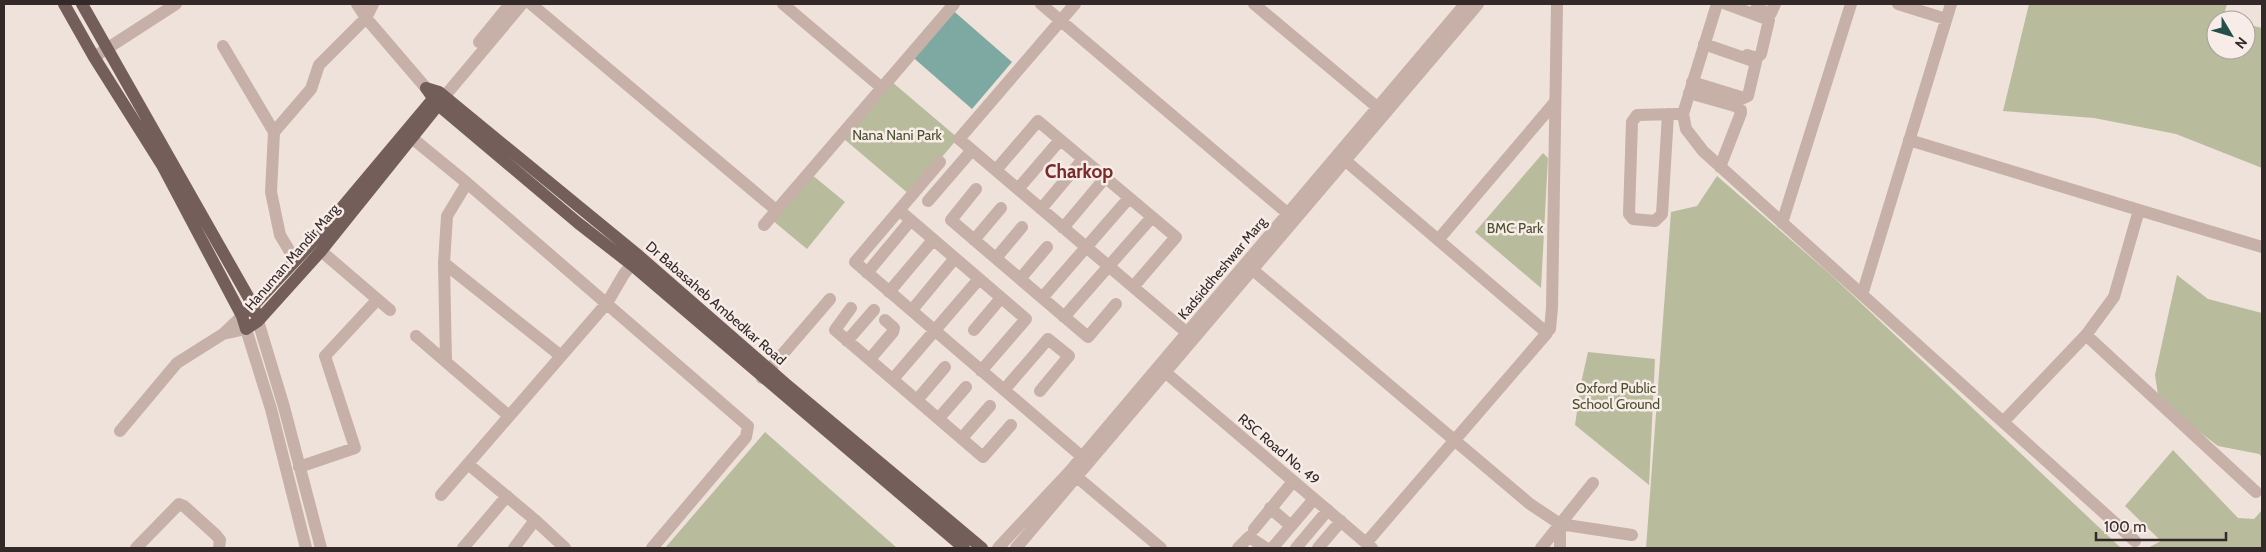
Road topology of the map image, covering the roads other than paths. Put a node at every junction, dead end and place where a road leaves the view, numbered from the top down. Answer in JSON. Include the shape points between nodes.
{"nodes":[{"id":1,"x":64,"y":4,"type":"edge"},
{"id":2,"x":82,"y":4,"type":"edge"},
{"id":3,"x":176,"y":4,"type":"edge"},
{"id":4,"x":357,"y":4,"type":"edge"},
{"id":5,"x":373,"y":4,"type":"edge"},
{"id":6,"x":510,"y":4,"type":"edge"},
{"id":7,"x":522,"y":4,"type":"edge"},
{"id":8,"x":531,"y":4,"type":"edge"},
{"id":9,"x":783,"y":4,"type":"edge"},
{"id":10,"x":954,"y":4,"type":"edge"},
{"id":11,"x":1042,"y":4,"type":"edge"},
{"id":12,"x":1075,"y":4,"type":"edge"},
{"id":13,"x":1254,"y":4,"type":"edge"},
{"id":14,"x":1465,"y":4,"type":"edge"},
{"id":15,"x":1478,"y":4,"type":"edge"},
{"id":16,"x":1557,"y":4,"type":"edge"},
{"id":17,"x":1742,"y":4,"type":"edge"},
{"id":18,"x":1774,"y":4,"type":"edge"},
{"id":19,"x":1851,"y":4,"type":"edge"},
{"id":20,"x":1898,"y":4,"type":"edge"},
{"id":21,"x":1951,"y":4,"type":"edge"},
{"id":22,"x":1716,"y":5,"type":"edge"},
{"id":23,"x":366,"y":18,"type":"junction"},
{"id":24,"x":1946,"y":18,"type":"junction"},
{"id":25,"x":1061,"y":20,"type":"junction"},
{"id":26,"x":1705,"y":42,"type":"junction"},
{"id":27,"x":223,"y":46,"type":"dead end"},
{"id":28,"x":107,"y":49,"type":"junction"},
{"id":29,"x":94,"y":57,"type":"junction"},
{"id":30,"x":882,"y":88,"type":"junction"},
{"id":31,"x":1691,"y":88,"type":"junction"},
{"id":32,"x":436,"y":96,"type":"junction"},
{"id":33,"x":1555,"y":102,"type":"junction"},
{"id":34,"x":1381,"y":110,"type":"junction"},
{"id":35,"x":1668,"y":114,"type":"junction"},
{"id":36,"x":1682,"y":114,"type":"junction"},
{"id":37,"x":274,"y":132,"type":"junction"},
{"id":38,"x":412,"y":138,"type":"junction"},
{"id":39,"x":1060,"y":140,"type":"junction"},
{"id":40,"x":1909,"y":140,"type":"junction"},
{"id":41,"x":972,"y":150,"type":"junction"},
{"id":42,"x":1341,"y":158,"type":"junction"},
{"id":43,"x":1083,"y":159,"type":"junction"},
{"id":44,"x":940,"y":162,"type":"dead end"},
{"id":45,"x":1720,"y":167,"type":"junction"},
{"id":46,"x":996,"y":170,"type":"junction"},
{"id":47,"x":1106,"y":178,"type":"junction"},
{"id":48,"x":467,"y":183,"type":"junction"},
{"id":49,"x":976,"y":189,"type":"dead end"},
{"id":50,"x":1018,"y":189,"type":"junction"},
{"id":51,"x":1129,"y":198,"type":"junction"},
{"id":52,"x":928,"y":201,"type":"dead end"},
{"id":53,"x":1001,"y":208,"type":"dead end"},
{"id":54,"x":1041,"y":208,"type":"junction"},
{"id":55,"x":776,"y":210,"type":"junction"},
{"id":56,"x":899,"y":210,"type":"junction"},
{"id":57,"x":2139,"y":210,"type":"junction"},
{"id":58,"x":1292,"y":216,"type":"junction"},
{"id":59,"x":1152,"y":217,"type":"junction"},
{"id":60,"x":911,"y":220,"type":"junction"},
{"id":61,"x":1782,"y":223,"type":"junction"},
{"id":62,"x":764,"y":225,"type":"dead end"},
{"id":63,"x":1022,"y":227,"type":"dead end"},
{"id":64,"x":1063,"y":228,"type":"junction"},
{"id":65,"x":933,"y":240,"type":"junction"},
{"id":66,"x":974,"y":240,"type":"junction"},
{"id":67,"x":1438,"y":240,"type":"junction"},
{"id":68,"x":1047,"y":247,"type":"dead end"},
{"id":69,"x":1085,"y":247,"type":"junction"},
{"id":70,"x":2262,"y":247,"type":"edge"},
{"id":71,"x":321,"y":251,"type":"junction"},
{"id":72,"x":955,"y":258,"type":"junction"},
{"id":73,"x":996,"y":258,"type":"junction"},
{"id":74,"x":295,"y":260,"type":"junction"},
{"id":75,"x":635,"y":260,"type":"junction"},
{"id":76,"x":444,"y":263,"type":"junction"},
{"id":77,"x":1109,"y":266,"type":"junction"},
{"id":78,"x":1249,"y":267,"type":"junction"},
{"id":79,"x":867,"y":273,"type":"junction"},
{"id":80,"x":978,"y":279,"type":"junction"},
{"id":81,"x":1020,"y":279,"type":"junction"},
{"id":82,"x":281,"y":285,"type":"junction"},
{"id":83,"x":1133,"y":287,"type":"junction"},
{"id":84,"x":889,"y":292,"type":"junction"},
{"id":85,"x":1862,"y":295,"type":"junction"},
{"id":86,"x":1001,"y":298,"type":"junction"},
{"id":87,"x":1042,"y":298,"type":"junction"},
{"id":88,"x":830,"y":299,"type":"dead end"},
{"id":89,"x":377,"y":300,"type":"junction"},
{"id":90,"x":607,"y":303,"type":"junction"},
{"id":91,"x":1116,"y":304,"type":"dead end"},
{"id":92,"x":254,"y":307,"type":"junction"},
{"id":93,"x":851,"y":308,"type":"dead end"},
{"id":94,"x":390,"y":310,"type":"dead end"},
{"id":95,"x":874,"y":310,"type":"dead end"},
{"id":96,"x":912,"y":310,"type":"junction"},
{"id":97,"x":242,"y":316,"type":"junction"},
{"id":98,"x":1064,"y":317,"type":"junction"},
{"id":99,"x":885,"y":320,"type":"dead end"},
{"id":100,"x":258,"y":321,"type":"junction"},
{"id":101,"x":246,"y":329,"type":"junction"},
{"id":102,"x":1550,"y":329,"type":"dead end"},
{"id":103,"x":974,"y":330,"type":"dead end"},
{"id":104,"x":935,"y":331,"type":"junction"},
{"id":105,"x":223,"y":334,"type":"junction"},
{"id":106,"x":416,"y":336,"type":"dead end"},
{"id":107,"x":1190,"y":336,"type":"junction"},
{"id":108,"x":2086,"y":336,"type":"junction"},
{"id":109,"x":847,"y":341,"type":"junction"},
{"id":110,"x":561,"y":356,"type":"junction"},
{"id":111,"x":870,"y":359,"type":"junction"},
{"id":112,"x":446,"y":362,"type":"junction"},
{"id":113,"x":945,"y":367,"type":"dead end"},
{"id":114,"x":981,"y":371,"type":"junction"},
{"id":115,"x":1165,"y":372,"type":"junction"},
{"id":116,"x":766,"y":374,"type":"junction"},
{"id":117,"x":893,"y":379,"type":"junction"},
{"id":118,"x":966,"y":387,"type":"dead end"},
{"id":119,"x":1004,"y":390,"type":"junction"},
{"id":120,"x":1040,"y":391,"type":"dead end"},
{"id":121,"x":917,"y":400,"type":"junction"},
{"id":122,"x":990,"y":406,"type":"dead end"},
{"id":123,"x":509,"y":416,"type":"junction"},
{"id":124,"x":939,"y":418,"type":"junction"},
{"id":125,"x":2003,"y":422,"type":"junction"},
{"id":126,"x":1011,"y":425,"type":"dead end"},
{"id":127,"x":120,"y":431,"type":"dead end"},
{"id":128,"x":962,"y":438,"type":"junction"},
{"id":129,"x":1454,"y":440,"type":"junction"},
{"id":130,"x":1085,"y":460,"type":"junction"},
{"id":131,"x":468,"y":464,"type":"junction"},
{"id":132,"x":300,"y":467,"type":"junction"},
{"id":133,"x":1073,"y":474,"type":"junction"},
{"id":134,"x":1593,"y":483,"type":"dead end"},
{"id":135,"x":1291,"y":484,"type":"dead end"},
{"id":136,"x":2256,"y":492,"type":"dead end"},
{"id":137,"x":441,"y":495,"type":"dead end"},
{"id":138,"x":507,"y":496,"type":"junction"},
{"id":139,"x":1314,"y":499,"type":"junction"},
{"id":140,"x":1270,"y":508,"type":"junction"},
{"id":141,"x":1328,"y":510,"type":"junction"},
{"id":142,"x":535,"y":520,"type":"junction"},
{"id":143,"x":1341,"y":521,"type":"junction"},
{"id":144,"x":1560,"y":524,"type":"junction"},
{"id":145,"x":946,"y":526,"type":"junction"},
{"id":146,"x":1290,"y":526,"type":"junction"},
{"id":147,"x":1254,"y":528,"type":"dead end"},
{"id":148,"x":1632,"y":535,"type":"dead end"},
{"id":149,"x":2135,"y":541,"type":"dead end"},
{"id":150,"x":1366,"y":543,"type":"edge"},
{"id":151,"x":1270,"y":547,"type":"edge"},
{"id":152,"x":136,"y":548,"type":"edge"},
{"id":153,"x":219,"y":548,"type":"edge"},
{"id":154,"x":306,"y":548,"type":"edge"},
{"id":155,"x":320,"y":548,"type":"edge"},
{"id":156,"x":463,"y":548,"type":"edge"},
{"id":157,"x":514,"y":548,"type":"edge"},
{"id":158,"x":566,"y":548,"type":"edge"},
{"id":159,"x":652,"y":548,"type":"edge"},
{"id":160,"x":964,"y":548,"type":"edge"},
{"id":161,"x":982,"y":548,"type":"edge"},
{"id":162,"x":998,"y":548,"type":"edge"},
{"id":163,"x":1016,"y":548,"type":"edge"},
{"id":164,"x":1161,"y":548,"type":"edge"},
{"id":165,"x":1238,"y":548,"type":"edge"},
{"id":166,"x":1296,"y":548,"type":"edge"},
{"id":167,"x":1319,"y":548,"type":"edge"},
{"id":168,"x":1351,"y":548,"type":"edge"},
{"id":169,"x":1541,"y":548,"type":"edge"},
{"id":170,"x":1560,"y":548,"type":"edge"}],
"edges":[{"from":1,"to":29,"type":"main road"},
{"from":2,"to":28,"type":"main road"},
{"from":3,"to":28,"type":"street"},
{"from":4,"to":23,"type":"street","name":"Dr Babasaheb Ambedkar Road"},
{"from":5,"to":23,"type":"street"},
{"from":6,"to":32,"type":"street"},
{"from":7,"to":32,"type":"street","name":"Hanuman Mandir Marg"},
{"from":8,"to":55,"type":"street"},
{"from":9,"to":30,"type":"street"},
{"from":10,"to":30,"type":"street"},
{"from":11,"to":25,"type":"street"},
{"from":12,"to":25,"type":"street"},
{"from":13,"to":34,"type":"street"},
{"from":14,"to":34,"type":"street","name":"Kadsiddheshwar Marg"},
{"from":15,"to":34,"type":"street","name":"Kadsiddheshwar Marg"},
{"from":16,"to":33,"type":"street"},
{"from":17,"to":18,"type":"street","via":[[1769,13]]},
{"from":19,"to":61,"type":"street"},
{"from":20,"to":24,"type":"street"},
{"from":21,"to":24,"type":"street"},
{"from":22,"to":26,"type":"street"},
{"from":22,"to":26,"type":"street","via":[[1769,20],[1761,54],[1754,58]]},
{"from":23,"to":32,"type":"street","name":"Dr Babasaheb Ambedkar Road"},
{"from":23,"to":37,"type":"street","via":[[319,65],[310,89]]},
{"from":24,"to":40,"type":"street"},
{"from":25,"to":41,"type":"street","via":[[959,140]]},
{"from":25,"to":58,"type":"street"},
{"from":26,"to":31,"type":"street"},
{"from":26,"to":31,"type":"street","via":[[1756,62],[1748,96],[1744,98]]},
{"from":27,"to":37,"type":"street"},
{"from":28,"to":29,"type":"street"},
{"from":28,"to":92,"type":"main road"},
{"from":29,"to":97,"type":"main road","via":[[162,165]]},
{"from":30,"to":55,"type":"street"},
{"from":31,"to":36,"type":"street"},
{"from":31,"to":45,"type":"street","via":[[1741,110]]},
{"from":32,"to":38,"type":"main road","name":"Hanuman Mandir Marg"},
{"from":32,"to":74,"type":"main road","name":"Hanuman Mandir Marg"},
{"from":32,"to":75,"type":"main road","name":"Dr Babasaheb Ambedkar Road"},
{"from":33,"to":67,"type":"street"},
{"from":33,"to":102,"type":"street"},
{"from":34,"to":42,"type":"street","name":"Kadsiddheshwar Marg"},
{"from":35,"to":35,"type":"street","via":[[1637,115],[1632,122],[1629,214],[1633,219],[1655,221],[1662,214]]},
{"from":35,"to":36,"type":"street"},
{"from":36,"to":45,"type":"street","via":[[1686,129]]},
{"from":37,"to":74,"type":"street","via":[[271,192],[280,235]]},
{"from":38,"to":48,"type":"street"},
{"from":38,"to":71,"type":"main road","name":"Hanuman Mandir Marg"},
{"from":39,"to":43,"type":"street"},
{"from":39,"to":46,"type":"street","via":[[1038,121]]},
{"from":39,"to":50,"type":"street"},
{"from":40,"to":57,"type":"street"},
{"from":40,"to":85,"type":"street"},
{"from":41,"to":46,"type":"street"},
{"from":41,"to":52,"type":"street"},
{"from":42,"to":58,"type":"street","name":"Kadsiddheshwar Marg"},
{"from":42,"to":67,"type":"street"},
{"from":43,"to":47,"type":"street"},
{"from":43,"to":54,"type":"street"},
{"from":44,"to":56,"type":"street"},
{"from":45,"to":61,"type":"street"},
{"from":46,"to":50,"type":"street"},
{"from":47,"to":51,"type":"street"},
{"from":47,"to":64,"type":"street"},
{"from":48,"to":76,"type":"street","via":[[448,216]]},
{"from":48,"to":90,"type":"street"},
{"from":49,"to":66,"type":"street","via":[[950,220]]},
{"from":50,"to":54,"type":"street"},
{"from":51,"to":59,"type":"street"},
{"from":51,"to":69,"type":"street"},
{"from":53,"to":66,"type":"street"},
{"from":54,"to":64,"type":"street"},
{"from":55,"to":62,"type":"street"},
{"from":56,"to":60,"type":"street"},
{"from":56,"to":79,"type":"street","via":[[855,262]]},
{"from":57,"to":70,"type":"street"},
{"from":57,"to":108,"type":"street","via":[[2114,297]]},
{"from":58,"to":78,"type":"street","name":"Kadsiddheshwar Marg"},
{"from":59,"to":77,"type":"street"},
{"from":59,"to":83,"type":"street","via":[[1176,238]]},
{"from":60,"to":65,"type":"street"},
{"from":60,"to":79,"type":"street"},
{"from":61,"to":85,"type":"street"},
{"from":63,"to":73,"type":"street"},
{"from":64,"to":69,"type":"street"},
{"from":65,"to":72,"type":"street"},
{"from":65,"to":84,"type":"street"},
{"from":66,"to":73,"type":"street"},
{"from":67,"to":129,"type":"street","via":[[1547,333]]},
{"from":68,"to":81,"type":"street"},
{"from":69,"to":77,"type":"street"},
{"from":69,"to":87,"type":"street"},
{"from":71,"to":82,"type":"main road","name":"Hanuman Mandir Marg"},
{"from":71,"to":89,"type":"street"},
{"from":72,"to":80,"type":"street"},
{"from":72,"to":96,"type":"street"},
{"from":73,"to":81,"type":"street"},
{"from":74,"to":82,"type":"main road","name":"Hanuman Mandir Marg"},
{"from":75,"to":90,"type":"street"},
{"from":75,"to":116,"type":"main road","name":"Dr Babasaheb Ambedkar Road"},
{"from":76,"to":110,"type":"street"},
{"from":76,"to":112,"type":"street"},
{"from":77,"to":83,"type":"street"},
{"from":77,"to":98,"type":"street"},
{"from":78,"to":107,"type":"street","name":"Kadsiddheshwar Marg"},
{"from":78,"to":129,"type":"street"},
{"from":79,"to":84,"type":"street"},
{"from":80,"to":86,"type":"street"},
{"from":80,"to":104,"type":"street"},
{"from":81,"to":87,"type":"street"},
{"from":82,"to":92,"type":"main road","name":"Hanuman Mandir Marg"},
{"from":82,"to":100,"type":"main road","name":"Hanuman Mandir Marg"},
{"from":83,"to":107,"type":"street"},
{"from":84,"to":96,"type":"street"},
{"from":85,"to":125,"type":"street"},
{"from":86,"to":103,"type":"street"},
{"from":86,"to":114,"type":"street","via":[[1026,319]]},
{"from":87,"to":98,"type":"street"},
{"from":88,"to":116,"type":"street"},
{"from":89,"to":94,"type":"street"},
{"from":89,"to":132,"type":"street","via":[[325,356],[355,448]]},
{"from":90,"to":110,"type":"street"},
{"from":90,"to":159,"type":"street","via":[[749,430],[746,438]]},
{"from":91,"to":98,"type":"street","via":[[1088,337]]},
{"from":92,"to":97,"type":"main road","name":"Hanuman Mandir Marg"},
{"from":92,"to":100,"type":"main road"},
{"from":93,"to":109,"type":"street","via":[[834,329]]},
{"from":95,"to":109,"type":"street"},
{"from":96,"to":104,"type":"street"},
{"from":97,"to":101,"type":"main road"},
{"from":97,"to":105,"type":"street","name":"Hanuman Mandir Marg"},
{"from":99,"to":111,"type":"street","via":[[894,328],[893,332]]},
{"from":100,"to":101,"type":"main road","name":"Hanuman Mandir Marg"},
{"from":100,"to":132,"type":"street"},
{"from":101,"to":105,"type":"street","name":"Hanuman Mandir Marg"},
{"from":101,"to":154,"type":"street","via":[[271,409]]},
{"from":104,"to":114,"type":"street"},
{"from":104,"to":117,"type":"street"},
{"from":105,"to":127,"type":"street","via":[[177,363]]},
{"from":106,"to":112,"type":"street"},
{"from":107,"to":115,"type":"street","name":"Kadsiddheshwar Marg"},
{"from":107,"to":130,"type":"street","name":"Kadsiddheshwar Marg"},
{"from":108,"to":125,"type":"street"},
{"from":108,"to":136,"type":"street"},
{"from":109,"to":111,"type":"street"},
{"from":110,"to":123,"type":"street"},
{"from":111,"to":117,"type":"street"},
{"from":112,"to":123,"type":"street"},
{"from":113,"to":121,"type":"street"},
{"from":114,"to":119,"type":"street"},
{"from":115,"to":130,"type":"street","name":"Kadsiddheshwar Marg"},
{"from":115,"to":139,"type":"street","name":"RSC Road No. 49"},
{"from":116,"to":145,"type":"main road","name":"Dr Babasaheb Ambedkar Road"},
{"from":117,"to":121,"type":"street"},
{"from":118,"to":124,"type":"street"},
{"from":119,"to":120,"type":"street","via":[[1048,339],[1069,356]]},
{"from":119,"to":130,"type":"street"},
{"from":121,"to":124,"type":"street"},
{"from":122,"to":128,"type":"street"},
{"from":123,"to":131,"type":"street"},
{"from":124,"to":128,"type":"street"},
{"from":125,"to":149,"type":"street"},
{"from":126,"to":128,"type":"street","via":[[983,457]]},
{"from":129,"to":144,"type":"street","via":[[1530,504]]},
{"from":129,"to":150,"type":"street"},
{"from":130,"to":133,"type":"street","name":"Kadsiddheshwar Marg"},
{"from":131,"to":137,"type":"street"},
{"from":131,"to":138,"type":"street"},
{"from":132,"to":155,"type":"street"},
{"from":133,"to":162,"type":"street","name":"Kadsiddheshwar Marg"},
{"from":133,"to":163,"type":"street","name":"Kadsiddheshwar Marg"},
{"from":133,"to":164,"type":"street"},
{"from":134,"to":144,"type":"street"},
{"from":135,"to":140,"type":"street"},
{"from":138,"to":142,"type":"street"},
{"from":138,"to":156,"type":"street"},
{"from":139,"to":141,"type":"street","name":"RSC Road No. 49"},
{"from":139,"to":146,"type":"street"},
{"from":140,"to":146,"type":"street"},
{"from":140,"to":147,"type":"street"},
{"from":141,"to":143,"type":"street","name":"RSC Road No. 49"},
{"from":141,"to":166,"type":"street"},
{"from":142,"to":157,"type":"street"},
{"from":142,"to":158,"type":"street"},
{"from":143,"to":150,"type":"street","name":"RSC Road No. 49"},
{"from":143,"to":167,"type":"street"},
{"from":144,"to":148,"type":"street"},
{"from":144,"to":169,"type":"street"},
{"from":144,"to":170,"type":"street"},
{"from":145,"to":160,"type":"main road","name":"Dr Babasaheb Ambedkar Road"},
{"from":145,"to":161,"type":"main road","name":"Dr Babasaheb Ambedkar Road"},
{"from":146,"to":151,"type":"street"},
{"from":150,"to":168,"type":"street"},
{"from":151,"to":165,"type":"street","via":[[1249,537]]},
{"from":152,"to":153,"type":"street","via":[[179,504],[216,535],[220,540]]}]}
